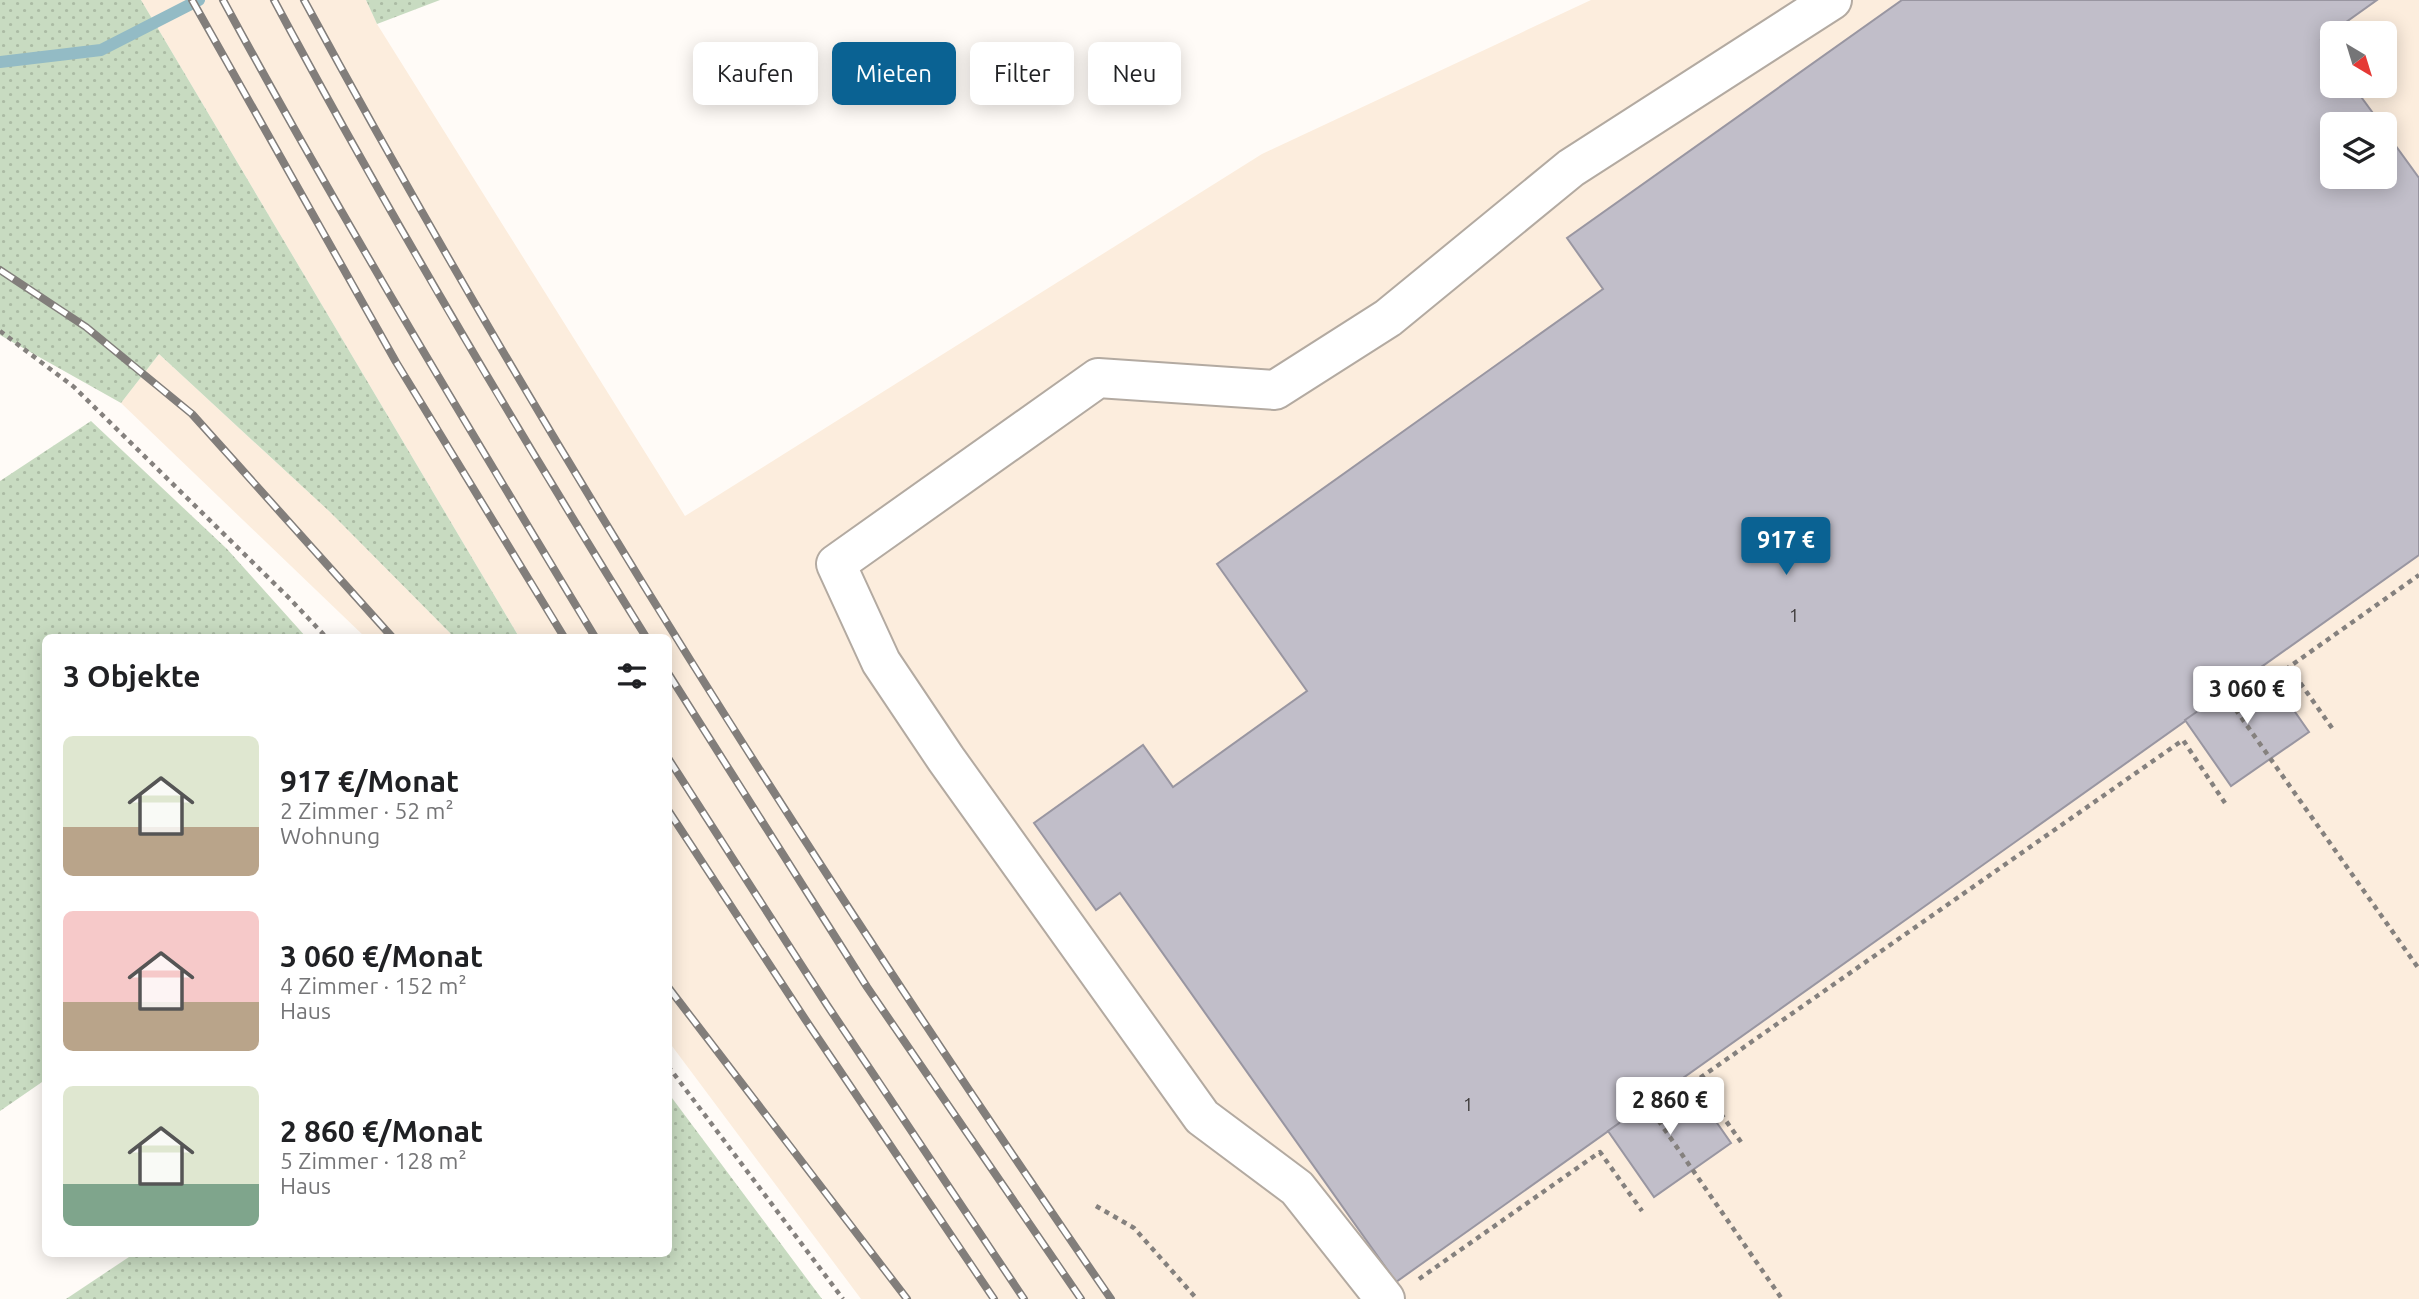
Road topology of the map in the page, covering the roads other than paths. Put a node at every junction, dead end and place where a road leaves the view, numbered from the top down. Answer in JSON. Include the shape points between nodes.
{"nodes":[{"id":1,"x":1832,"y":0,"type":"edge"},
{"id":2,"x":1399,"y":1291,"type":"edge"}],
"edges":[{"from":1,"to":2,"type":"lane","via":[[1571,167],[1388,318],[1275,390],[1098,377],[836,564],[881,662],[1202,1117],[1297,1188]]}]}
